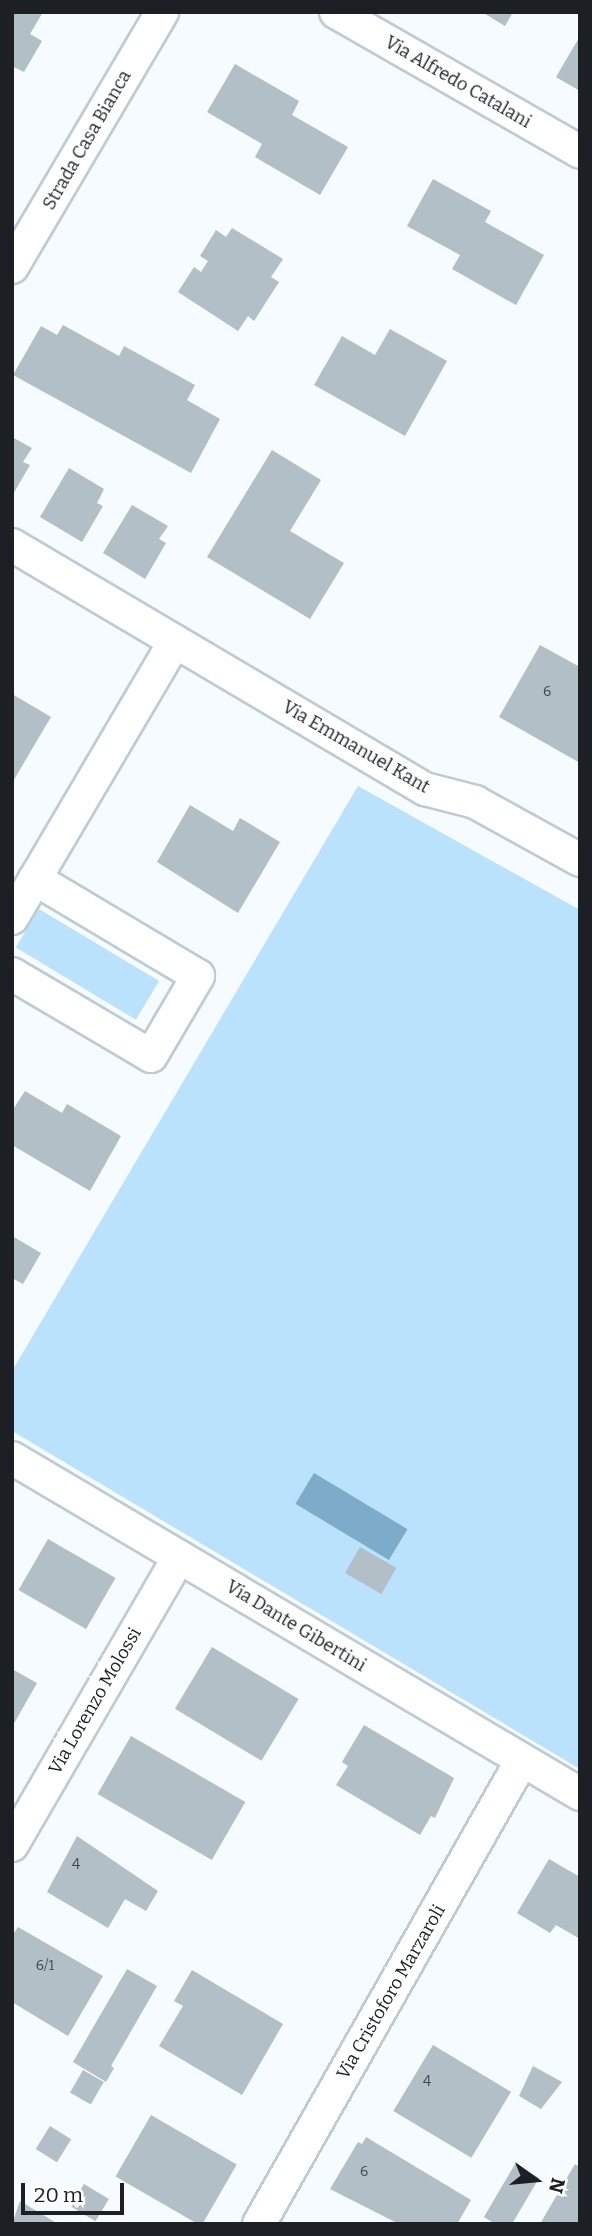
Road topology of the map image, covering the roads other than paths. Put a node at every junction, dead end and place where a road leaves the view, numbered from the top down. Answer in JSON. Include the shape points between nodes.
{"nodes":[{"id":1,"x":162,"y":12,"type":"edge"},
{"id":2,"x":336,"y":12,"type":"edge"},
{"id":3,"x":580,"y":152,"type":"edge"},
{"id":4,"x":12,"y":267,"type":"edge"},
{"id":5,"x":12,"y":545,"type":"edge"},
{"id":6,"x":175,"y":641,"type":"junction"},
{"id":7,"x":580,"y":860,"type":"edge"},
{"id":8,"x":35,"y":878,"type":"junction"},
{"id":9,"x":12,"y":918,"type":"edge"},
{"id":10,"x":12,"y":974,"type":"edge"},
{"id":11,"x":12,"y":1458,"type":"edge"},
{"id":12,"x":179,"y":1557,"type":"junction"},
{"id":13,"x":522,"y":1760,"type":"junction"},
{"id":14,"x":580,"y":1794,"type":"edge"},
{"id":15,"x":12,"y":1845,"type":"edge"},
{"id":16,"x":259,"y":2224,"type":"edge"}],
"edges":[{"from":1,"to":4,"type":"street","name":"Strada Casa Bianca"},
{"from":2,"to":3,"type":"street","name":"Via Alfredo Catalani"},
{"from":5,"to":6,"type":"street","name":"Via Emmanuel Kant"},
{"from":6,"to":7,"type":"street","name":"Via Emmanuel Kant","via":[[425,789],[475,802]]},
{"from":6,"to":8,"type":"street"},
{"from":8,"to":9,"type":"street"},
{"from":8,"to":10,"type":"street","via":[[198,976],[151,1056]]},
{"from":11,"to":12,"type":"street","name":"Via Dante Gibertini"},
{"from":12,"to":13,"type":"street","name":"Via Dante Gibertini"},
{"from":12,"to":15,"type":"street","name":"Via Lorenzo Molossi"},
{"from":13,"to":14,"type":"street","name":"Via Dante Gibertini"},
{"from":13,"to":16,"type":"street","name":"Via Cristoforo Marzaroli"}]}
